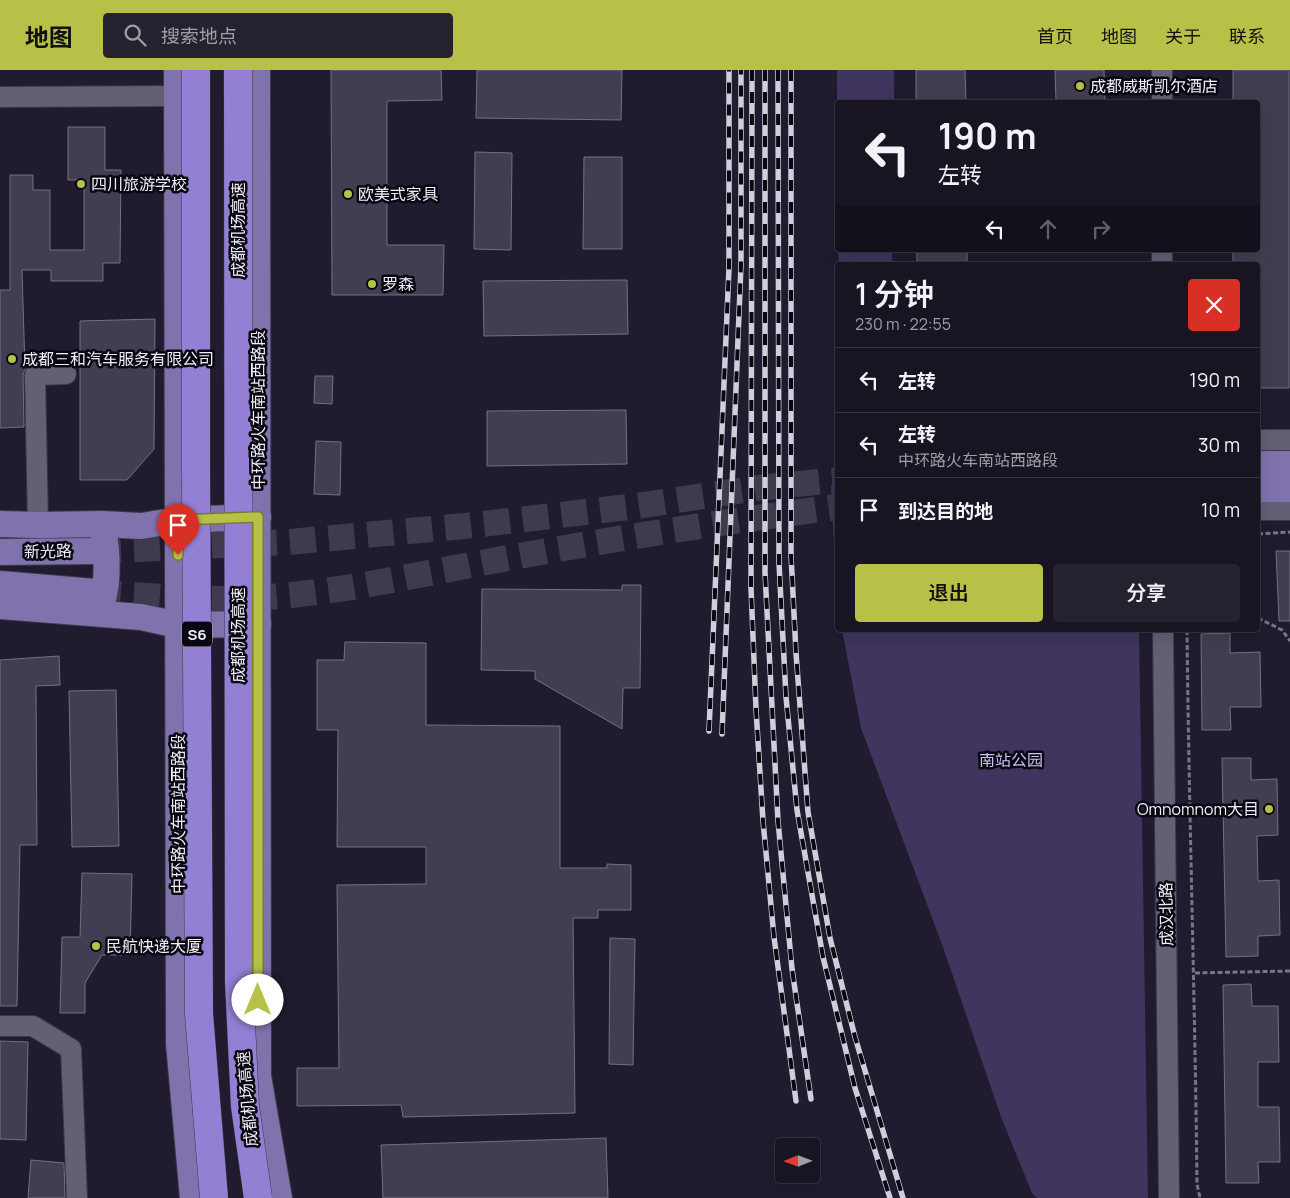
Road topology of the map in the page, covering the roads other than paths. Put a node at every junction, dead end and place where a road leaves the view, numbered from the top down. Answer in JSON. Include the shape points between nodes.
{"nodes":[{"id":1,"x":177,"y":70,"type":"edge"},
{"id":2,"x":196,"y":70,"type":"edge"},
{"id":3,"x":238,"y":70,"type":"edge"},
{"id":4,"x":258,"y":70,"type":"edge"},
{"id":5,"x":1162,"y":70,"type":"edge"},
{"id":6,"x":178,"y":96,"type":"junction"},
{"id":7,"x":0,"y":97,"type":"edge"},
{"id":8,"x":1162,"y":100,"type":"edge"},
{"id":9,"x":66,"y":374,"type":"dead end"},
{"id":10,"x":1260,"y":440,"type":"edge"},
{"id":11,"x":1290,"y":440,"type":"edge"},
{"id":12,"x":1260,"y":464,"type":"edge"},
{"id":13,"x":1290,"y":464,"type":"edge"},
{"id":14,"x":1260,"y":489,"type":"edge"},
{"id":15,"x":1290,"y":489,"type":"edge"},
{"id":16,"x":1260,"y":510,"type":"edge"},
{"id":17,"x":1290,"y":510,"type":"edge"},
{"id":18,"x":258,"y":517,"type":"junction"},
{"id":19,"x":178,"y":520,"type":"junction"},
{"id":20,"x":0,"y":524,"type":"edge"},
{"id":21,"x":102,"y":524,"type":"junction"},
{"id":22,"x":38,"y":525,"type":"junction"},
{"id":23,"x":95,"y":550,"type":"tunnel mouth"},
{"id":24,"x":0,"y":552,"type":"edge"},
{"id":25,"x":0,"y":584,"type":"edge"},
{"id":26,"x":96,"y":603,"type":"junction"},
{"id":27,"x":0,"y":606,"type":"edge"},
{"id":28,"x":258,"y":624,"type":"junction"},
{"id":29,"x":178,"y":625,"type":"junction"},
{"id":30,"x":1163,"y":632,"type":"edge"},
{"id":31,"x":0,"y":1026,"type":"edge"},
{"id":32,"x":77,"y":1198,"type":"edge"},
{"id":33,"x":193,"y":1198,"type":"edge"},
{"id":34,"x":214,"y":1198,"type":"edge"},
{"id":35,"x":258,"y":1198,"type":"edge"},
{"id":36,"x":279,"y":1198,"type":"edge"},
{"id":37,"x":1169,"y":1198,"type":"edge"}],
"edges":[{"from":1,"to":6,"type":"main road","name":"中环路火车南站西路段"},
{"from":2,"to":34,"type":"highway","number":"S6","bridge":true,"via":[[199,1014]]},
{"from":3,"to":35,"type":"highway","name":"成都机场高速","bridge":true,"via":[[238,981],[245,1106]]},
{"from":4,"to":18,"type":"main road","name":"中环路火车南站西路段"},
{"from":5,"to":8,"type":"street"},
{"from":6,"to":7,"type":"street"},
{"from":6,"to":19,"type":"main road","name":"中环路火车南站西路段"},
{"from":9,"to":22,"type":"street","via":[[35,375]]},
{"from":10,"to":11,"type":"street"},
{"from":12,"to":13,"type":"main road"},
{"from":14,"to":15,"type":"main road"},
{"from":16,"to":17,"type":"street"},
{"from":18,"to":19,"type":"main road"},
{"from":18,"to":28,"type":"main road","name":"中环路火车南站西路段"},
{"from":19,"to":21,"type":"main road","via":[[141,526]]},
{"from":19,"to":29,"type":"main road","name":"中环路火车南站西路段"},
{"from":20,"to":22,"type":"main road"},
{"from":21,"to":22,"type":"main road"},
{"from":21,"to":26,"type":"main road","via":[[106,542],[104,602]]},
{"from":23,"to":24,"type":"main road","name":"新光路"},
{"from":25,"to":26,"type":"main road"},
{"from":26,"to":27,"type":"main road"},
{"from":26,"to":29,"type":"main road"},
{"from":28,"to":29,"type":"main road"},
{"from":28,"to":36,"type":"main road","name":"中环路火车南站西路段","via":[[258,1076]]},
{"from":29,"to":33,"type":"main road","name":"中环路火车南站西路段","via":[[179,1044]]},
{"from":30,"to":37,"type":"street","name":"成汉北路"},
{"from":31,"to":32,"type":"street","via":[[33,1026],[71,1049]]}]}
